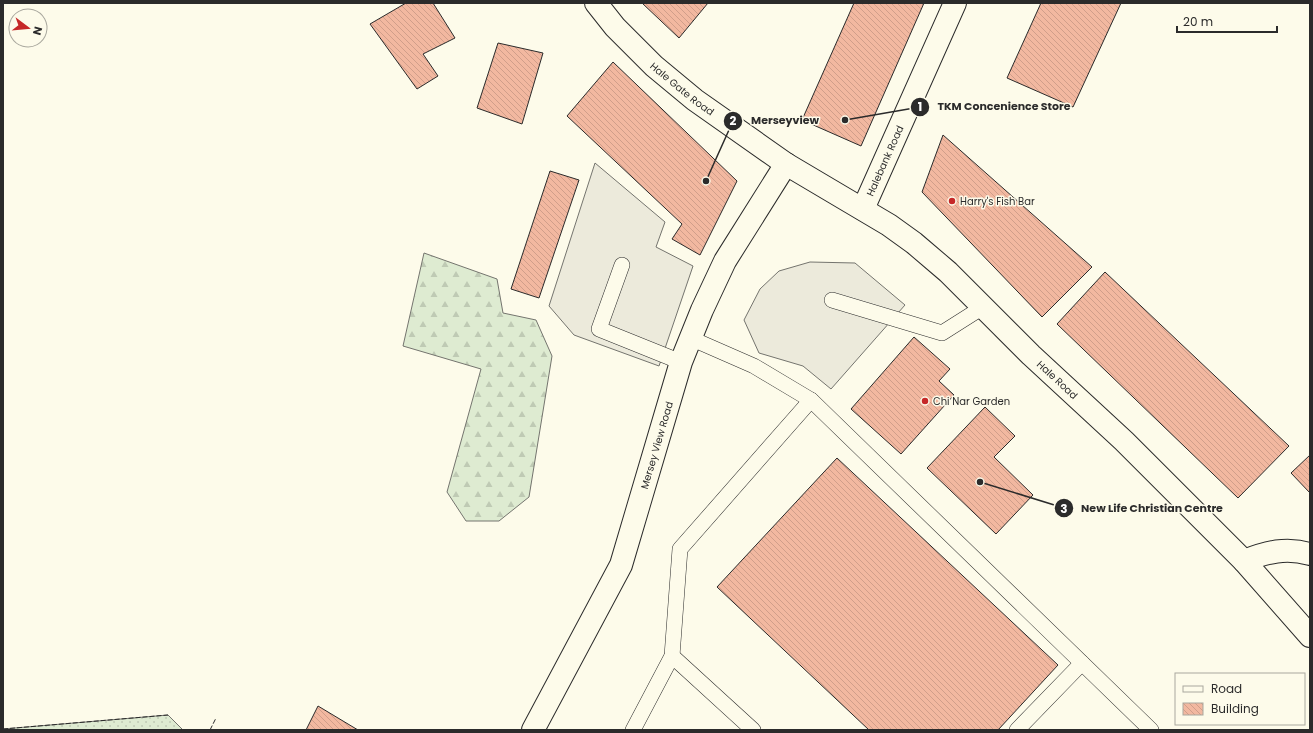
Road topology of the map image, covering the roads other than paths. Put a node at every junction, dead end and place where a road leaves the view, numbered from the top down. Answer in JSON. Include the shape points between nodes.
{"nodes":[{"id":1,"x":596,"y":3,"type":"edge"},
{"id":2,"x":955,"y":3,"type":"edge"},
{"id":3,"x":786,"y":164,"type":"junction"},
{"id":4,"x":863,"y":209,"type":"junction"},
{"id":5,"x":622,"y":265,"type":"dead end"},
{"id":6,"x":832,"y":300,"type":"dead end"},
{"id":7,"x":983,"y":307,"type":"junction"},
{"id":8,"x":690,"y":338,"type":"junction"},
{"id":9,"x":681,"y":362,"type":"junction"},
{"id":10,"x":811,"y":400,"type":"junction"},
{"id":11,"x":1310,"y":554,"type":"edge"},
{"id":12,"x":1244,"y":561,"type":"junction"},
{"id":13,"x":1310,"y":636,"type":"edge"},
{"id":14,"x":672,"y":656,"type":"junction"},
{"id":15,"x":1082,"y":663,"type":"junction"},
{"id":16,"x":533,"y":730,"type":"edge"},
{"id":17,"x":633,"y":730,"type":"edge"},
{"id":18,"x":753,"y":730,"type":"edge"},
{"id":19,"x":1017,"y":730,"type":"edge"},
{"id":20,"x":1151,"y":730,"type":"edge"}],
"edges":[{"from":1,"to":3,"type":"street","name":"Hale Gate Road","via":[[615,27],[654,66],[695,100]]},
{"from":2,"to":4,"type":"street","name":"Halebank Road"},
{"from":3,"to":4,"type":"street","name":"Hale Gate Road"},
{"from":3,"to":8,"type":"street","name":"Mersey View Road","via":[[725,261]]},
{"from":4,"to":7,"type":"street","name":"Hale Road","via":[[914,243]]},
{"from":5,"to":9,"type":"lane","via":[[599,329]]},
{"from":6,"to":7,"type":"lane","via":[[942,333]]},
{"from":7,"to":12,"type":"street","name":"Hale Road","via":[[1124,441]]},
{"from":8,"to":9,"type":"street","name":"Mersey View Road"},
{"from":8,"to":10,"type":"lane","via":[[754,366]]},
{"from":9,"to":16,"type":"street","name":"Mersey View Road","via":[[621,565]]},
{"from":10,"to":14,"type":"lane","via":[[680,549]]},
{"from":10,"to":15,"type":"lane"},
{"from":11,"to":12,"type":"street","via":[[1283,550]]},
{"from":12,"to":13,"type":"street","name":"Hale Road"},
{"from":14,"to":17,"type":"lane"},
{"from":14,"to":18,"type":"lane"},
{"from":15,"to":19,"type":"lane"},
{"from":15,"to":20,"type":"lane"}]}
